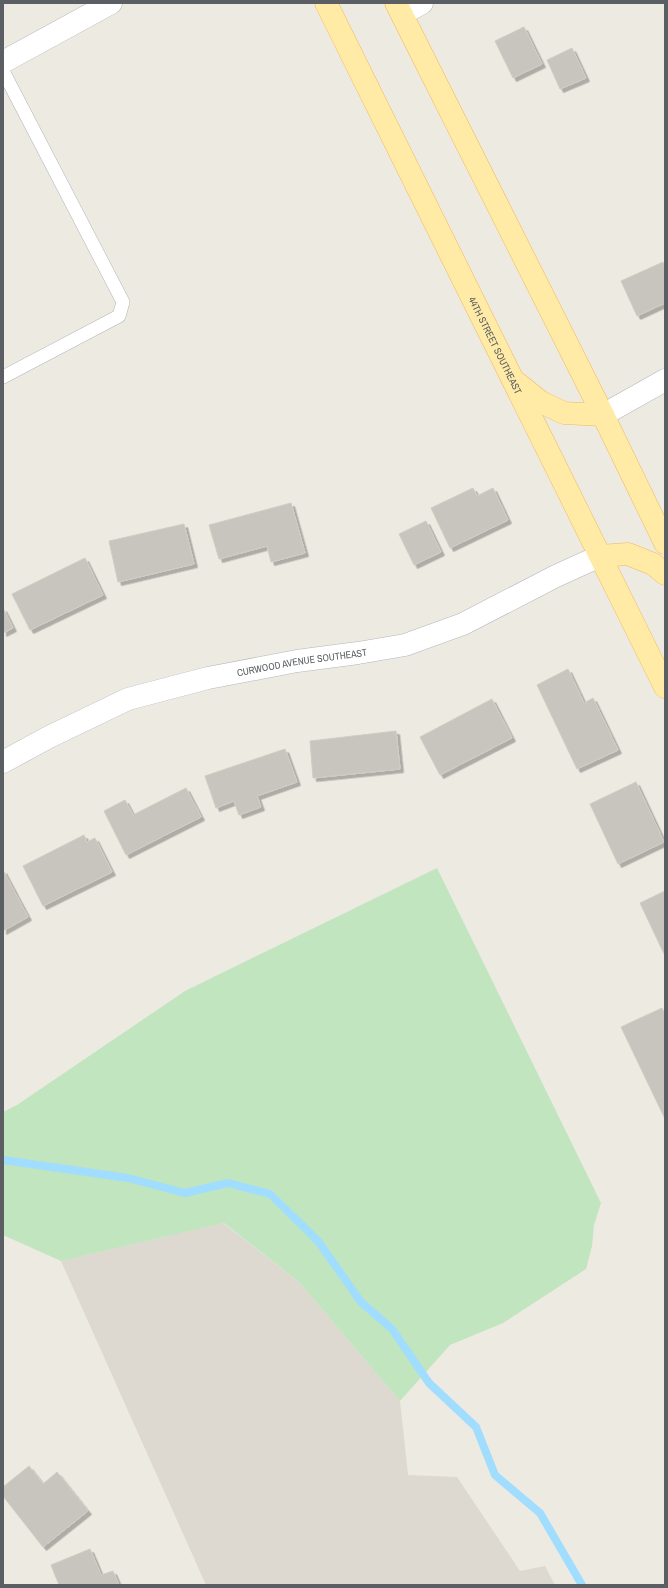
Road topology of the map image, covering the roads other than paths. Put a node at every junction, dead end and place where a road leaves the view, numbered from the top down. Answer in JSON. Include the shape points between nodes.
{"nodes":[{"id":1,"x":111,"y":3,"type":"edge"},
{"id":2,"x":326,"y":3,"type":"edge"},
{"id":3,"x":422,"y":3,"type":"edge"},
{"id":4,"x":399,"y":9,"type":"edge"},
{"id":5,"x":3,"y":62,"type":"edge"},
{"id":6,"x":3,"y":71,"type":"edge"},
{"id":7,"x":3,"y":377,"type":"edge"},
{"id":8,"x":512,"y":378,"type":"junction"},
{"id":9,"x":665,"y":380,"type":"edge"},
{"id":10,"x":603,"y":415,"type":"junction"},
{"id":11,"x":665,"y":543,"type":"edge"},
{"id":12,"x":600,"y":556,"type":"junction"},
{"id":13,"x":665,"y":574,"type":"edge"},
{"id":14,"x":665,"y":687,"type":"edge"},
{"id":15,"x":3,"y":762,"type":"edge"}],
"edges":[{"from":1,"to":5,"type":"street"},
{"from":2,"to":8,"type":"main road","name":"44TH STREET SOUTHEAST"},
{"from":3,"to":4,"type":"street"},
{"from":4,"to":10,"type":"main road"},
{"from":6,"to":7,"type":"lane","via":[[123,302],[119,316]]},
{"from":8,"to":10,"type":"main road","via":[[541,402],[564,413]]},
{"from":8,"to":12,"type":"main road","name":"44TH STREET SOUTHEAST"},
{"from":9,"to":10,"type":"street"},
{"from":10,"to":11,"type":"main road"},
{"from":12,"to":13,"type":"main road","via":[[628,554],[653,564]]},
{"from":12,"to":14,"type":"main road","name":"44TH STREET SOUTHEAST"},
{"from":12,"to":15,"type":"street","name":"CURWOOD AVENUE SOUTHEAST","via":[[463,624],[405,645],[289,662],[208,678],[128,699]]}]}
